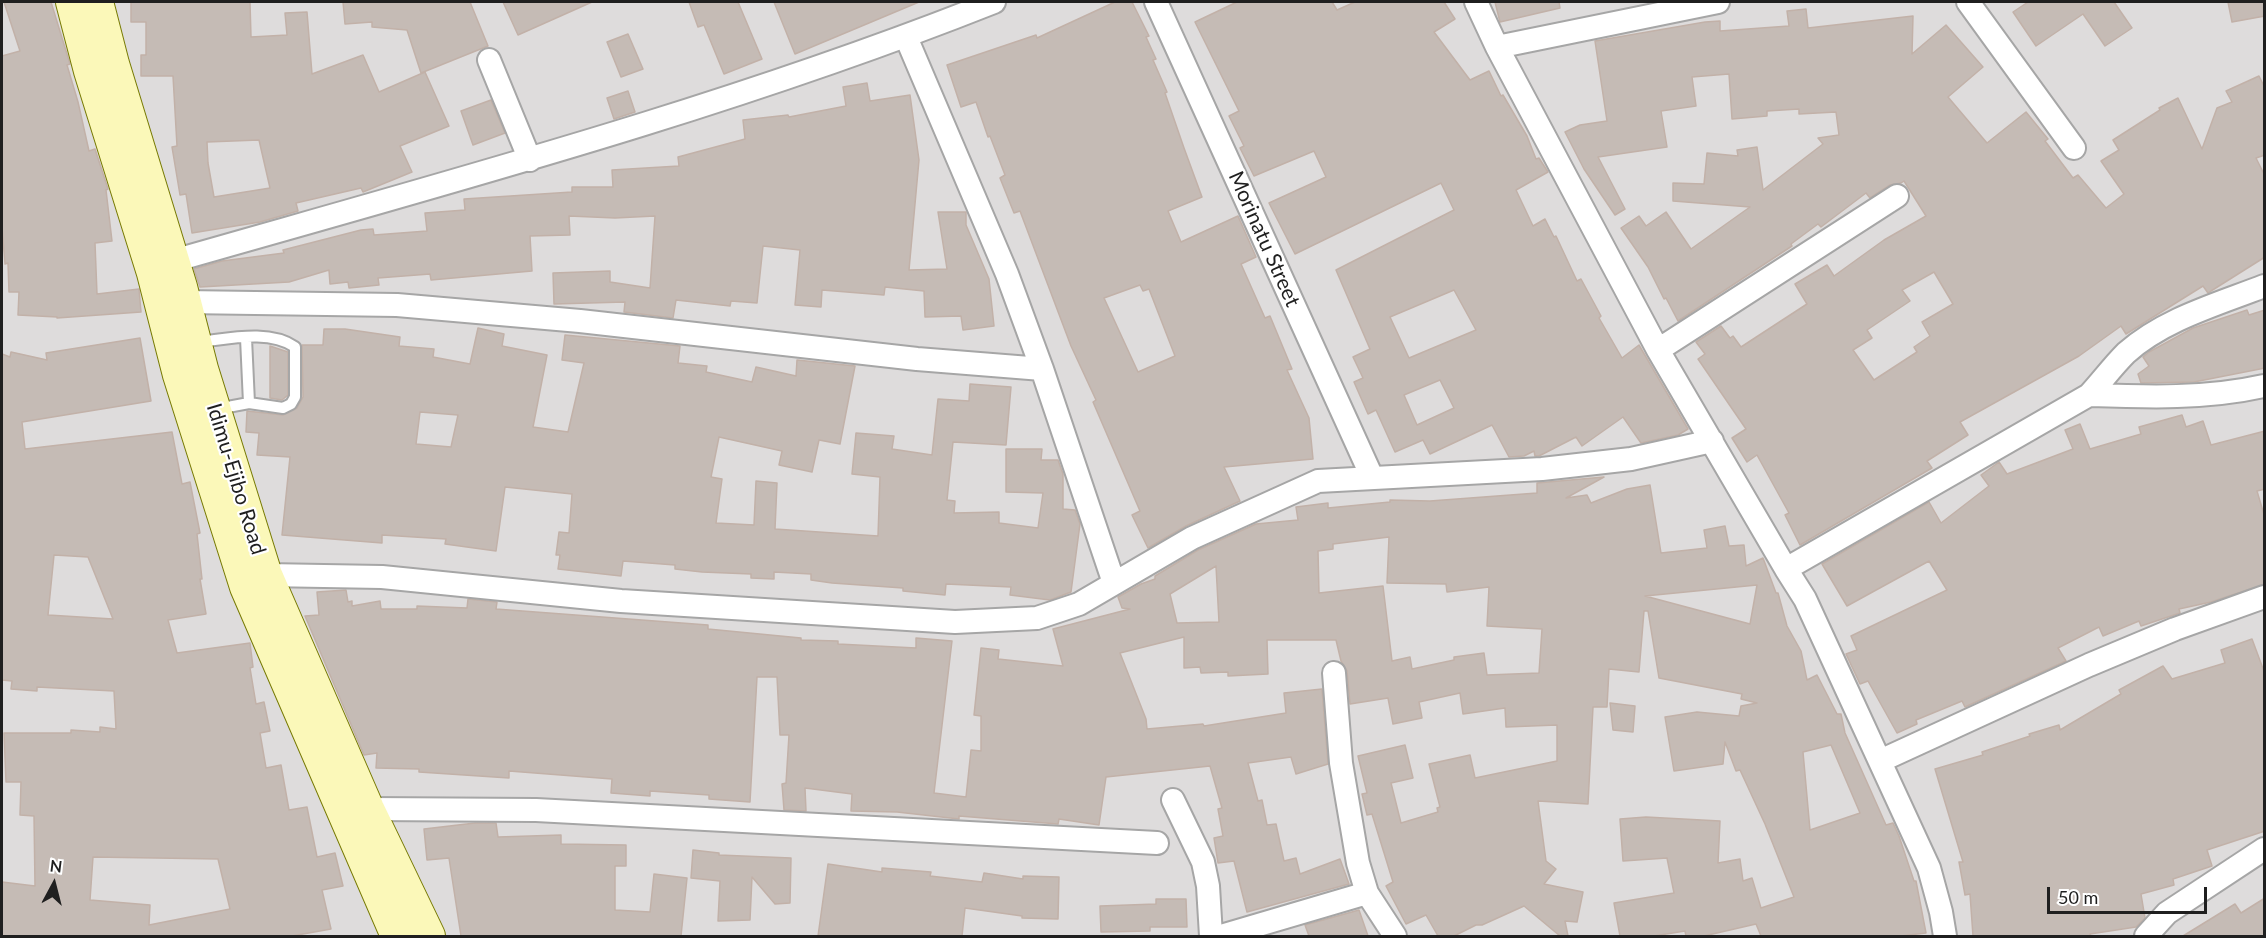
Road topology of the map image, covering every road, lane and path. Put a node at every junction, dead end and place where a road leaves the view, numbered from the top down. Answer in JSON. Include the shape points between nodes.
{"nodes":[{"id":1,"x":72,"y":2,"type":"edge"},
{"id":2,"x":97,"y":2,"type":"edge"},
{"id":3,"x":994,"y":2,"type":"edge"},
{"id":4,"x":1156,"y":2,"type":"edge"},
{"id":5,"x":1476,"y":2,"type":"edge"},
{"id":6,"x":1718,"y":2,"type":"edge"},
{"id":7,"x":1968,"y":2,"type":"edge"},
{"id":8,"x":906,"y":37,"type":"junction"},
{"id":9,"x":1497,"y":47,"type":"junction"},
{"id":10,"x":489,"y":60,"type":"dead end"},
{"id":11,"x":2074,"y":148,"type":"dead end"},
{"id":12,"x":530,"y":160,"type":"junction"},
{"id":13,"x":1897,"y":196,"type":"dead end"},
{"id":14,"x":173,"y":261,"type":"junction"},
{"id":15,"x":2265,"y":286,"type":"edge"},
{"id":16,"x":184,"y":302,"type":"junction"},
{"id":17,"x":246,"y":338,"type":"junction"},
{"id":18,"x":1658,"y":350,"type":"junction"},
{"id":19,"x":192,"y":362,"type":"junction"},
{"id":20,"x":1042,"y":369,"type":"junction"},
{"id":21,"x":2265,"y":386,"type":"edge"},
{"id":22,"x":2089,"y":395,"type":"junction"},
{"id":23,"x":249,"y":403,"type":"junction"},
{"id":24,"x":214,"y":409,"type":"junction"},
{"id":25,"x":1712,"y":441,"type":"junction"},
{"id":26,"x":1372,"y":477,"type":"junction"},
{"id":27,"x":1786,"y":569,"type":"junction"},
{"id":28,"x":266,"y":575,"type":"junction"},
{"id":29,"x":1114,"y":584,"type":"junction"},
{"id":30,"x":2265,"y":597,"type":"edge"},
{"id":31,"x":276,"y":627,"type":"junction"},
{"id":32,"x":1334,"y":673,"type":"dead end"},
{"id":33,"x":1880,"y":761,"type":"junction"},
{"id":34,"x":1173,"y":800,"type":"dead end"},
{"id":35,"x":368,"y":809,"type":"junction"},
{"id":36,"x":1157,"y":843,"type":"dead end"},
{"id":37,"x":2265,"y":849,"type":"edge"},
{"id":38,"x":1367,"y":893,"type":"junction"},
{"id":39,"x":397,"y":936,"type":"edge"},
{"id":40,"x":429,"y":936,"type":"edge"},
{"id":41,"x":1211,"y":936,"type":"edge"},
{"id":42,"x":1221,"y":936,"type":"edge"},
{"id":43,"x":1395,"y":936,"type":"edge"},
{"id":44,"x":1945,"y":936,"type":"edge"},
{"id":45,"x":2146,"y":936,"type":"edge"}],
"edges":[{"from":1,"to":19,"type":"main road","name":"Idimu-Ejibo Road","via":[[153,273]]},
{"from":2,"to":14,"type":"main road","name":"Idimu-Ejibo Road"},
{"from":3,"to":8,"type":"street"},
{"from":4,"to":26,"type":"street","name":"Morinatu Street"},
{"from":5,"to":9,"type":"street"},
{"from":6,"to":9,"type":"street"},
{"from":7,"to":11,"type":"street"},
{"from":8,"to":12,"type":"street","via":[[675,116]]},
{"from":8,"to":20,"type":"street","via":[[1007,274]]},
{"from":9,"to":18,"type":"street"},
{"from":10,"to":12,"type":"street"},
{"from":12,"to":14,"type":"street"},
{"from":13,"to":18,"type":"street"},
{"from":14,"to":16,"type":"main road","name":"Idimu-Ejibo Road"},
{"from":15,"to":22,"type":"street","via":[[2160,330],[2127,353]]},
{"from":16,"to":19,"type":"main road","name":"Idimu-Ejibo Road"},
{"from":16,"to":20,"type":"street","via":[[397,305]]},
{"from":17,"to":19,"type":"lane"},
{"from":17,"to":23,"type":"lane"},
{"from":17,"to":23,"type":"lane","via":[[281,339],[295,346],[295,397],[291,404],[283,408]]},
{"from":18,"to":25,"type":"street"},
{"from":19,"to":24,"type":"main road","name":"Idimu-Ejibo Road"},
{"from":19,"to":31,"type":"main road","name":"Idimu-Ejibo Road","via":[[246,587]]},
{"from":20,"to":29,"type":"street"},
{"from":21,"to":22,"type":"street","via":[[2168,397]]},
{"from":22,"to":27,"type":"street"},
{"from":23,"to":24,"type":"lane"},
{"from":24,"to":28,"type":"main road","name":"Idimu-Ejibo Road"},
{"from":25,"to":26,"type":"street","via":[[1631,459],[1542,469]]},
{"from":25,"to":27,"type":"street"},
{"from":26,"to":29,"type":"street","via":[[1318,482],[1192,538]]},
{"from":27,"to":33,"type":"street","via":[[1805,599]]},
{"from":28,"to":29,"type":"street","via":[[382,577],[621,601],[955,622],[1037,618],[1079,604]]},
{"from":28,"to":31,"type":"main road","name":"Idimu-Ejibo Road"},
{"from":30,"to":33,"type":"street","via":[[2089,664]]},
{"from":31,"to":35,"type":"main road","name":"Idimu-Ejibo Road"},
{"from":31,"to":39,"type":"main road","name":"Idimu-Ejibo Road"},
{"from":32,"to":38,"type":"street","via":[[1349,819]]},
{"from":33,"to":44,"type":"street","via":[[1929,868]]},
{"from":34,"to":41,"type":"street","via":[[1203,862]]},
{"from":35,"to":36,"type":"street","via":[[536,810]]},
{"from":35,"to":40,"type":"main road","name":"Idimu-Ejibo Road"},
{"from":37,"to":45,"type":"street","via":[[2167,913]]},
{"from":38,"to":42,"type":"street"},
{"from":38,"to":43,"type":"street"}]}
